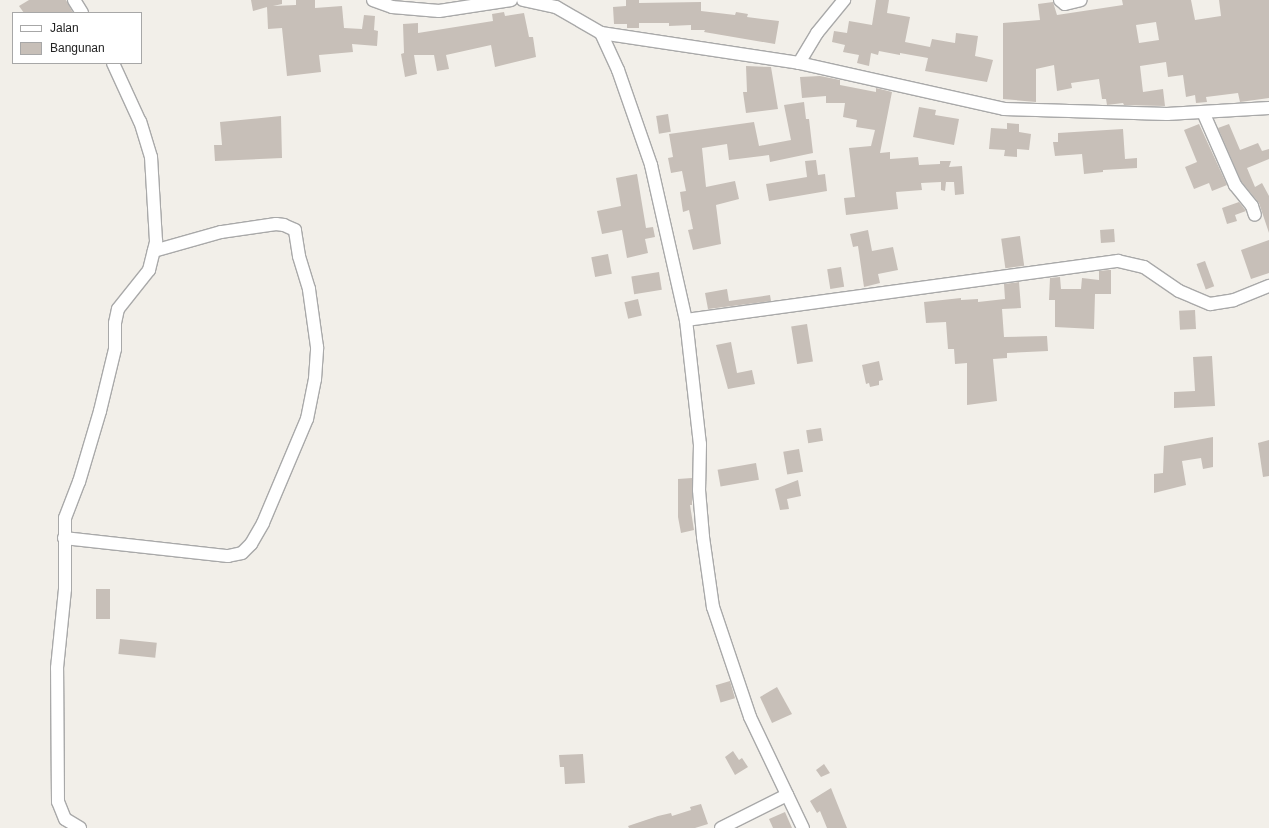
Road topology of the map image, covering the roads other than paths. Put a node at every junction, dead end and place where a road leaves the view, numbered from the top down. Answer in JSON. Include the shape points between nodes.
{"nodes":[{"id":1,"x":74,"y":0,"type":"edge"},
{"id":2,"x":373,"y":0,"type":"edge"},
{"id":3,"x":511,"y":0,"type":"edge"},
{"id":4,"x":523,"y":0,"type":"edge"},
{"id":5,"x":844,"y":0,"type":"edge"},
{"id":6,"x":1060,"y":0,"type":"edge"},
{"id":7,"x":1081,"y":0,"type":"edge"},
{"id":8,"x":555,"y":3,"type":"edge"},
{"id":9,"x":81,"y":12,"type":"edge"},
{"id":10,"x":601,"y":33,"type":"junction"},
{"id":11,"x":799,"y":63,"type":"junction"},
{"id":12,"x":113,"y":64,"type":"edge"},
{"id":13,"x":1269,"y":108,"type":"edge"},
{"id":14,"x":1203,"y":112,"type":"junction"},
{"id":15,"x":1255,"y":215,"type":"dead end"},
{"id":16,"x":154,"y":252,"type":"junction"},
{"id":17,"x":1269,"y":286,"type":"edge"},
{"id":18,"x":686,"y":320,"type":"junction"},
{"id":19,"x":64,"y":538,"type":"junction"},
{"id":20,"x":787,"y":795,"type":"junction"},
{"id":21,"x":80,"y":828,"type":"edge"},
{"id":22,"x":721,"y":828,"type":"edge"},
{"id":23,"x":803,"y":828,"type":"edge"}],
"edges":[{"from":1,"to":9,"type":"street"},
{"from":2,"to":3,"type":"street","via":[[392,7],[439,11]]},
{"from":4,"to":8,"type":"street"},
{"from":5,"to":11,"type":"street","via":[[817,33]]},
{"from":6,"to":7,"type":"street","via":[[1065,4]]},
{"from":8,"to":10,"type":"street"},
{"from":10,"to":11,"type":"street"},
{"from":10,"to":18,"type":"street","via":[[618,70],[651,165]]},
{"from":11,"to":14,"type":"street","via":[[1004,109],[1167,114]]},
{"from":12,"to":16,"type":"street","via":[[140,122],[151,156],[156,241]]},
{"from":13,"to":14,"type":"street"},
{"from":14,"to":15,"type":"street","via":[[1235,185],[1252,206]]},
{"from":16,"to":19,"type":"street","via":[[143,280],[118,309],[115,349],[81,475],[65,518]]},
{"from":16,"to":19,"type":"street","via":[[221,232],[276,224],[295,230],[299,256],[309,289],[317,347],[315,379],[307,419],[263,524],[251,544],[242,553],[228,556]]},
{"from":17,"to":18,"type":"street","via":[[1234,300],[1210,304],[1179,291],[1144,267],[1118,261]]},
{"from":18,"to":20,"type":"street","via":[[700,444],[699,490],[713,607],[750,717]]},
{"from":19,"to":21,"type":"street","via":[[65,589],[57,668],[58,802],[65,819]]},
{"from":20,"to":22,"type":"street"},
{"from":20,"to":23,"type":"street"}]}
